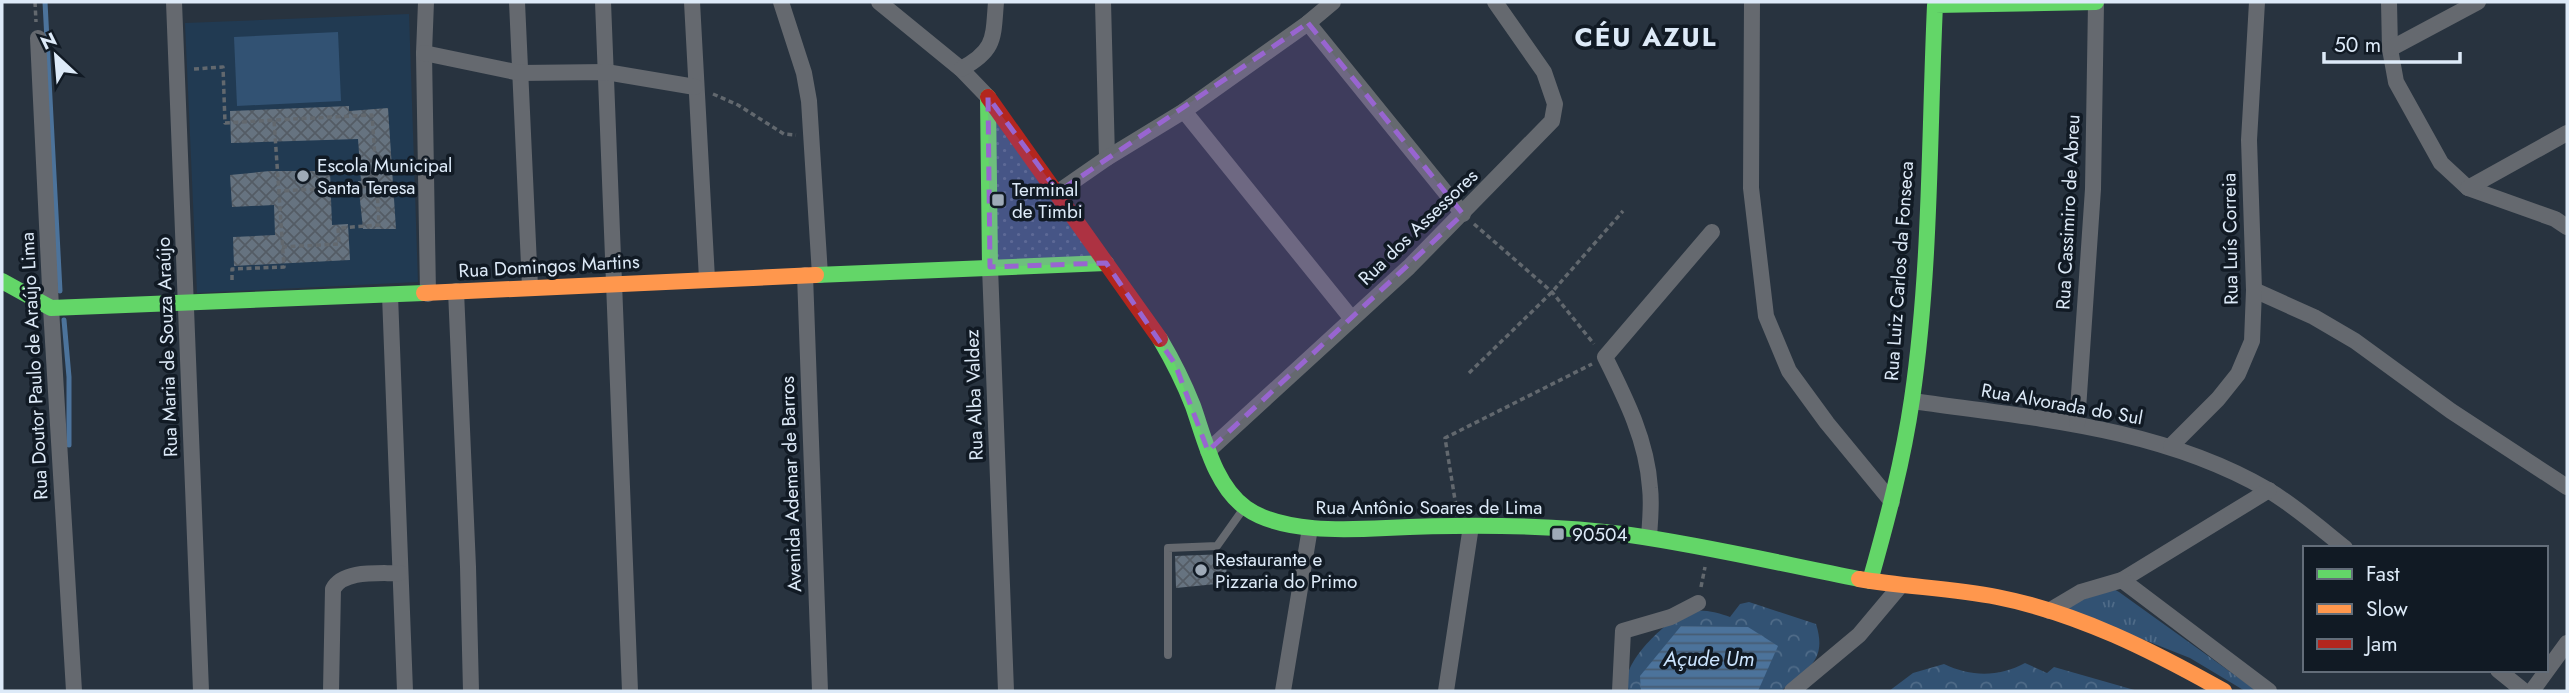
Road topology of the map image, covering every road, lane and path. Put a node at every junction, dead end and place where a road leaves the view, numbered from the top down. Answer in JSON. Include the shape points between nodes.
{"nodes":[{"id":1,"x":174,"y":2,"type":"edge"},
{"id":2,"x":426,"y":2,"type":"edge"},
{"id":3,"x":517,"y":2,"type":"edge"},
{"id":4,"x":603,"y":2,"type":"edge"},
{"id":5,"x":692,"y":2,"type":"edge"},
{"id":6,"x":781,"y":2,"type":"edge"},
{"id":7,"x":878,"y":2,"type":"edge"},
{"id":8,"x":996,"y":2,"type":"edge"},
{"id":9,"x":1103,"y":2,"type":"edge"},
{"id":10,"x":1333,"y":2,"type":"edge"},
{"id":11,"x":1496,"y":2,"type":"edge"},
{"id":12,"x":1752,"y":2,"type":"edge"},
{"id":13,"x":2096,"y":2,"type":"edge"},
{"id":14,"x":2257,"y":2,"type":"edge"},
{"id":15,"x":2389,"y":2,"type":"edge"},
{"id":16,"x":2478,"y":2,"type":"edge"},
{"id":17,"x":1935,"y":3,"type":"edge"},
{"id":18,"x":1308,"y":23,"type":"junction"},
{"id":19,"x":38,"y":38,"type":"dead end"},
{"id":20,"x":2390,"y":49,"type":"junction"},
{"id":21,"x":424,"y":53,"type":"junction"},
{"id":22,"x":961,"y":69,"type":"junction"},
{"id":23,"x":178,"y":70,"type":"junction"},
{"id":24,"x":606,"y":72,"type":"junction"},
{"id":25,"x":520,"y":73,"type":"junction"},
{"id":26,"x":695,"y":87,"type":"junction"},
{"id":27,"x":988,"y":97,"type":"junction"},
{"id":28,"x":1184,"y":111,"type":"junction"},
{"id":29,"x":274,"y":120,"type":"junction"},
{"id":30,"x":2567,"y":134,"type":"edge"},
{"id":31,"x":812,"y":136,"type":"junction"},
{"id":32,"x":1107,"y":158,"type":"junction"},
{"id":33,"x":377,"y":186,"type":"junction"},
{"id":34,"x":2468,"y":188,"type":"junction"},
{"id":35,"x":278,"y":191,"type":"junction"},
{"id":36,"x":1058,"y":192,"type":"junction"},
{"id":37,"x":1623,"y":211,"type":"dead end"},
{"id":38,"x":1463,"y":214,"type":"junction"},
{"id":39,"x":2567,"y":228,"type":"edge"},
{"id":40,"x":1712,"y":232,"type":"dead end"},
{"id":41,"x":282,"y":247,"type":"junction"},
{"id":42,"x":1106,"y":262,"type":"junction"},
{"id":43,"x":990,"y":267,"type":"junction"},
{"id":44,"x":812,"y":275,"type":"junction"},
{"id":45,"x":707,"y":279,"type":"junction"},
{"id":46,"x":2,"y":281,"type":"edge"},
{"id":47,"x":615,"y":283,"type":"junction"},
{"id":48,"x":530,"y":287,"type":"junction"},
{"id":49,"x":2254,"y":290,"type":"junction"},
{"id":50,"x":456,"y":291,"type":"junction"},
{"id":51,"x":1552,"y":292,"type":"junction"},
{"id":52,"x":428,"y":294,"type":"junction"},
{"id":53,"x":390,"y":295,"type":"junction"},
{"id":54,"x":233,"y":300,"type":"junction"},
{"id":55,"x":187,"y":302,"type":"junction"},
{"id":56,"x":51,"y":308,"type":"junction"},
{"id":57,"x":1352,"y":319,"type":"junction"},
{"id":58,"x":1605,"y":357,"type":"junction"},
{"id":59,"x":1469,"y":373,"type":"dead end"},
{"id":60,"x":1912,"y":401,"type":"junction"},
{"id":61,"x":2077,"y":424,"type":"junction"},
{"id":62,"x":2171,"y":446,"type":"junction"},
{"id":63,"x":1208,"y":451,"type":"junction"},
{"id":64,"x":2567,"y":487,"type":"edge"},
{"id":65,"x":2269,"y":490,"type":"junction"},
{"id":66,"x":1892,"y":502,"type":"junction"},
{"id":67,"x":1244,"y":508,"type":"junction"},
{"id":68,"x":1466,"y":526,"type":"junction"},
{"id":69,"x":1310,"y":528,"type":"junction"},
{"id":70,"x":1649,"y":537,"type":"junction"},
{"id":71,"x":2341,"y":546,"type":"edge"},
{"id":72,"x":1708,"y":547,"type":"junction"},
{"id":73,"x":400,"y":572,"type":"junction"},
{"id":74,"x":2122,"y":580,"type":"junction"},
{"id":75,"x":1870,"y":581,"type":"junction"},
{"id":76,"x":1901,"y":585,"type":"junction"},
{"id":77,"x":1698,"y":603,"type":"joint"},
{"id":78,"x":2049,"y":611,"type":"junction"},
{"id":79,"x":2567,"y":643,"type":"edge"},
{"id":80,"x":1168,"y":655,"type":"dead end"},
{"id":81,"x":2548,"y":669,"type":"edge"},
{"id":82,"x":2500,"y":672,"type":"edge"},
{"id":83,"x":2546,"y":672,"type":"edge"},
{"id":84,"x":74,"y":691,"type":"edge"},
{"id":85,"x":201,"y":691,"type":"edge"},
{"id":86,"x":331,"y":691,"type":"edge"},
{"id":87,"x":405,"y":691,"type":"edge"},
{"id":88,"x":471,"y":691,"type":"edge"},
{"id":89,"x":630,"y":691,"type":"edge"},
{"id":90,"x":820,"y":691,"type":"edge"},
{"id":91,"x":1006,"y":691,"type":"edge"},
{"id":92,"x":1283,"y":691,"type":"edge"},
{"id":93,"x":1446,"y":691,"type":"edge"},
{"id":94,"x":1620,"y":691,"type":"edge"},
{"id":95,"x":1792,"y":691,"type":"edge"},
{"id":96,"x":2224,"y":691,"type":"edge"},
{"id":97,"x":2269,"y":691,"type":"edge"},
{"id":98,"x":2524,"y":691,"type":"edge"},
{"id":99,"x":2532,"y":691,"type":"edge"}],
"edges":[{"from":1,"to":23,"type":"street","name":"Rua Maria de Souza Araújo"},
{"from":2,"to":21,"type":"street"},
{"from":3,"to":25,"type":"street"},
{"from":4,"to":24,"type":"street"},
{"from":5,"to":26,"type":"street"},
{"from":6,"to":31,"type":"street","name":"Avenida Ademar de Barros","via":[[804,73]]},
{"from":7,"to":22,"type":"street"},
{"from":8,"to":22,"type":"street","via":[[989,47],[980,59]]},
{"from":9,"to":32,"type":"street"},
{"from":10,"to":18,"type":"street"},
{"from":11,"to":38,"type":"street","name":"Rua dos Assessores","via":[[1544,72],[1556,104],[1552,121]]},
{"from":12,"to":66,"type":"street","via":[[1751,188],[1766,316],[1789,371]]},
{"from":13,"to":17,"type":"street"},
{"from":13,"to":61,"type":"street","name":"Rua Cassimiro de Abreu","via":[[2093,189]]},
{"from":14,"to":49,"type":"street","name":"Rua Luís Correia","via":[[2249,140]]},
{"from":15,"to":20,"type":"street"},
{"from":16,"to":20,"type":"street"},
{"from":17,"to":60,"type":"street","name":"Rua Luiz Carlos da Fonseca","via":[[1922,314]]},
{"from":18,"to":28,"type":"street"},
{"from":18,"to":38,"type":"street"},
{"from":19,"to":56,"type":"street","name":"Rua Doutor Paulo de Araújo Lima"},
{"from":20,"to":34,"type":"street","via":[[2396,82],[2416,121],[2441,163]]},
{"from":21,"to":25,"type":"street"},
{"from":21,"to":52,"type":"street"},
{"from":22,"to":27,"type":"street"},
{"from":23,"to":29,"type":"path","via":[[223,67],[225,123]]},
{"from":23,"to":55,"type":"street","name":"Rua Maria de Souza Araújo"},
{"from":24,"to":25,"type":"street"},
{"from":24,"to":26,"type":"street"},
{"from":24,"to":47,"type":"street"},
{"from":25,"to":48,"type":"street"},
{"from":26,"to":31,"type":"path","via":[[738,105],[784,134]]},
{"from":26,"to":45,"type":"street"},
{"from":27,"to":36,"type":"street"},
{"from":27,"to":43,"type":"street","name":"Rua Alba Valdez"},
{"from":28,"to":32,"type":"street"},
{"from":28,"to":57,"type":"street"},
{"from":29,"to":33,"type":"path","via":[[372,114]]},
{"from":29,"to":35,"type":"path"},
{"from":30,"to":34,"type":"street"},
{"from":31,"to":44,"type":"street","name":"Avenida Ademar de Barros"},
{"from":32,"to":36,"type":"street"},
{"from":33,"to":35,"type":"path"},
{"from":33,"to":41,"type":"path","via":[[379,225],[338,228],[339,244]]},
{"from":34,"to":39,"type":"street","via":[[2555,219]]},
{"from":35,"to":41,"type":"path"},
{"from":36,"to":42,"type":"street"},
{"from":37,"to":51,"type":"path"},
{"from":38,"to":51,"type":"path"},
{"from":38,"to":57,"type":"street","name":"Rua dos Assessores"},
{"from":40,"to":58,"type":"street"},
{"from":41,"to":54,"type":"path","via":[[284,267],[232,269]]},
{"from":42,"to":43,"type":"street","name":"Rua Domingos Martins"},
{"from":42,"to":63,"type":"street","via":[[1175,364]]},
{"from":43,"to":44,"type":"street","name":"Rua Domingos Martins"},
{"from":43,"to":91,"type":"street","name":"Rua Alba Valdez"},
{"from":44,"to":45,"type":"street","name":"Rua Domingos Martins"},
{"from":44,"to":90,"type":"street","name":"Avenida Ademar de Barros"},
{"from":45,"to":47,"type":"street","name":"Rua Domingos Martins"},
{"from":46,"to":56,"type":"street"},
{"from":47,"to":48,"type":"street","name":"Rua Domingos Martins"},
{"from":47,"to":89,"type":"street"},
{"from":48,"to":50,"type":"street","name":"Rua Domingos Martins"},
{"from":49,"to":62,"type":"street","name":"Rua Luís Correia","via":[[2252,341],[2238,374]]},
{"from":49,"to":64,"type":"street","via":[[2355,341]]},
{"from":50,"to":52,"type":"street","name":"Rua Domingos Martins"},
{"from":50,"to":88,"type":"street"},
{"from":51,"to":58,"type":"path"},
{"from":51,"to":59,"type":"path"},
{"from":52,"to":53,"type":"street","name":"Rua Domingos Martins"},
{"from":53,"to":54,"type":"street","name":"Rua Domingos Martins"},
{"from":53,"to":73,"type":"street"},
{"from":54,"to":55,"type":"street","name":"Rua Domingos Martins"},
{"from":55,"to":56,"type":"street","name":"Rua Domingos Martins"},
{"from":55,"to":85,"type":"street","name":"Rua Maria de Souza Araújo"},
{"from":56,"to":84,"type":"street","name":"Rua Doutor Paulo de Araújo Lima"},
{"from":57,"to":63,"type":"street","name":"Rua dos Assessores"},
{"from":58,"to":68,"type":"path","via":[[1445,438]]},
{"from":58,"to":70,"type":"street","via":[[1642,443],[1651,490]]},
{"from":60,"to":61,"type":"street","name":"Rua Alvorada do Sul"},
{"from":60,"to":66,"type":"street","name":"Rua Luiz Carlos da Fonseca"},
{"from":61,"to":62,"type":"street","name":"Rua Alvorada do Sul"},
{"from":62,"to":65,"type":"street","name":"Rua Alvorada do Sul"},
{"from":63,"to":67,"type":"street"},
{"from":65,"to":71,"type":"street","name":"Rua Alvorada do Sul"},
{"from":65,"to":74,"type":"street"},
{"from":66,"to":75,"type":"street","name":"Rua Luiz Carlos da Fonseca"},
{"from":67,"to":69,"type":"street","name":"Rua Antônio Soares de Lima","via":[[1267,519]]},
{"from":67,"to":80,"type":"lane","via":[[1217,546],[1168,548]]},
{"from":68,"to":69,"type":"street","name":"Rua Antônio Soares de Lima"},
{"from":68,"to":70,"type":"street","name":"Rua Antônio Soares de Lima"},
{"from":68,"to":93,"type":"street"},
{"from":69,"to":92,"type":"street"},
{"from":70,"to":72,"type":"street","name":"Rua Antônio Soares de Lima"},
{"from":72,"to":75,"type":"street","name":"Rua Antônio Soares de Lima"},
{"from":72,"to":77,"type":"path"},
{"from":73,"to":86,"type":"street","via":[[350,576],[333,589]]},
{"from":73,"to":87,"type":"street"},
{"from":74,"to":78,"type":"street","via":[[2081,592]]},
{"from":74,"to":97,"type":"street"},
{"from":75,"to":76,"type":"street","name":"Rua Antônio Soares de Lima"},
{"from":76,"to":78,"type":"street","name":"Rua Antônio Soares de Lima","via":[[1983,595]]},
{"from":76,"to":95,"type":"street","via":[[1859,635]]},
{"from":77,"to":94,"type":"street","via":[[1671,617],[1623,631]]},
{"from":78,"to":96,"type":"street","name":"Rua Antônio Soares de Lima","via":[[2169,661]]},
{"from":79,"to":81,"type":"street"},
{"from":82,"to":98,"type":"street"},
{"from":83,"to":99,"type":"street"}]}
